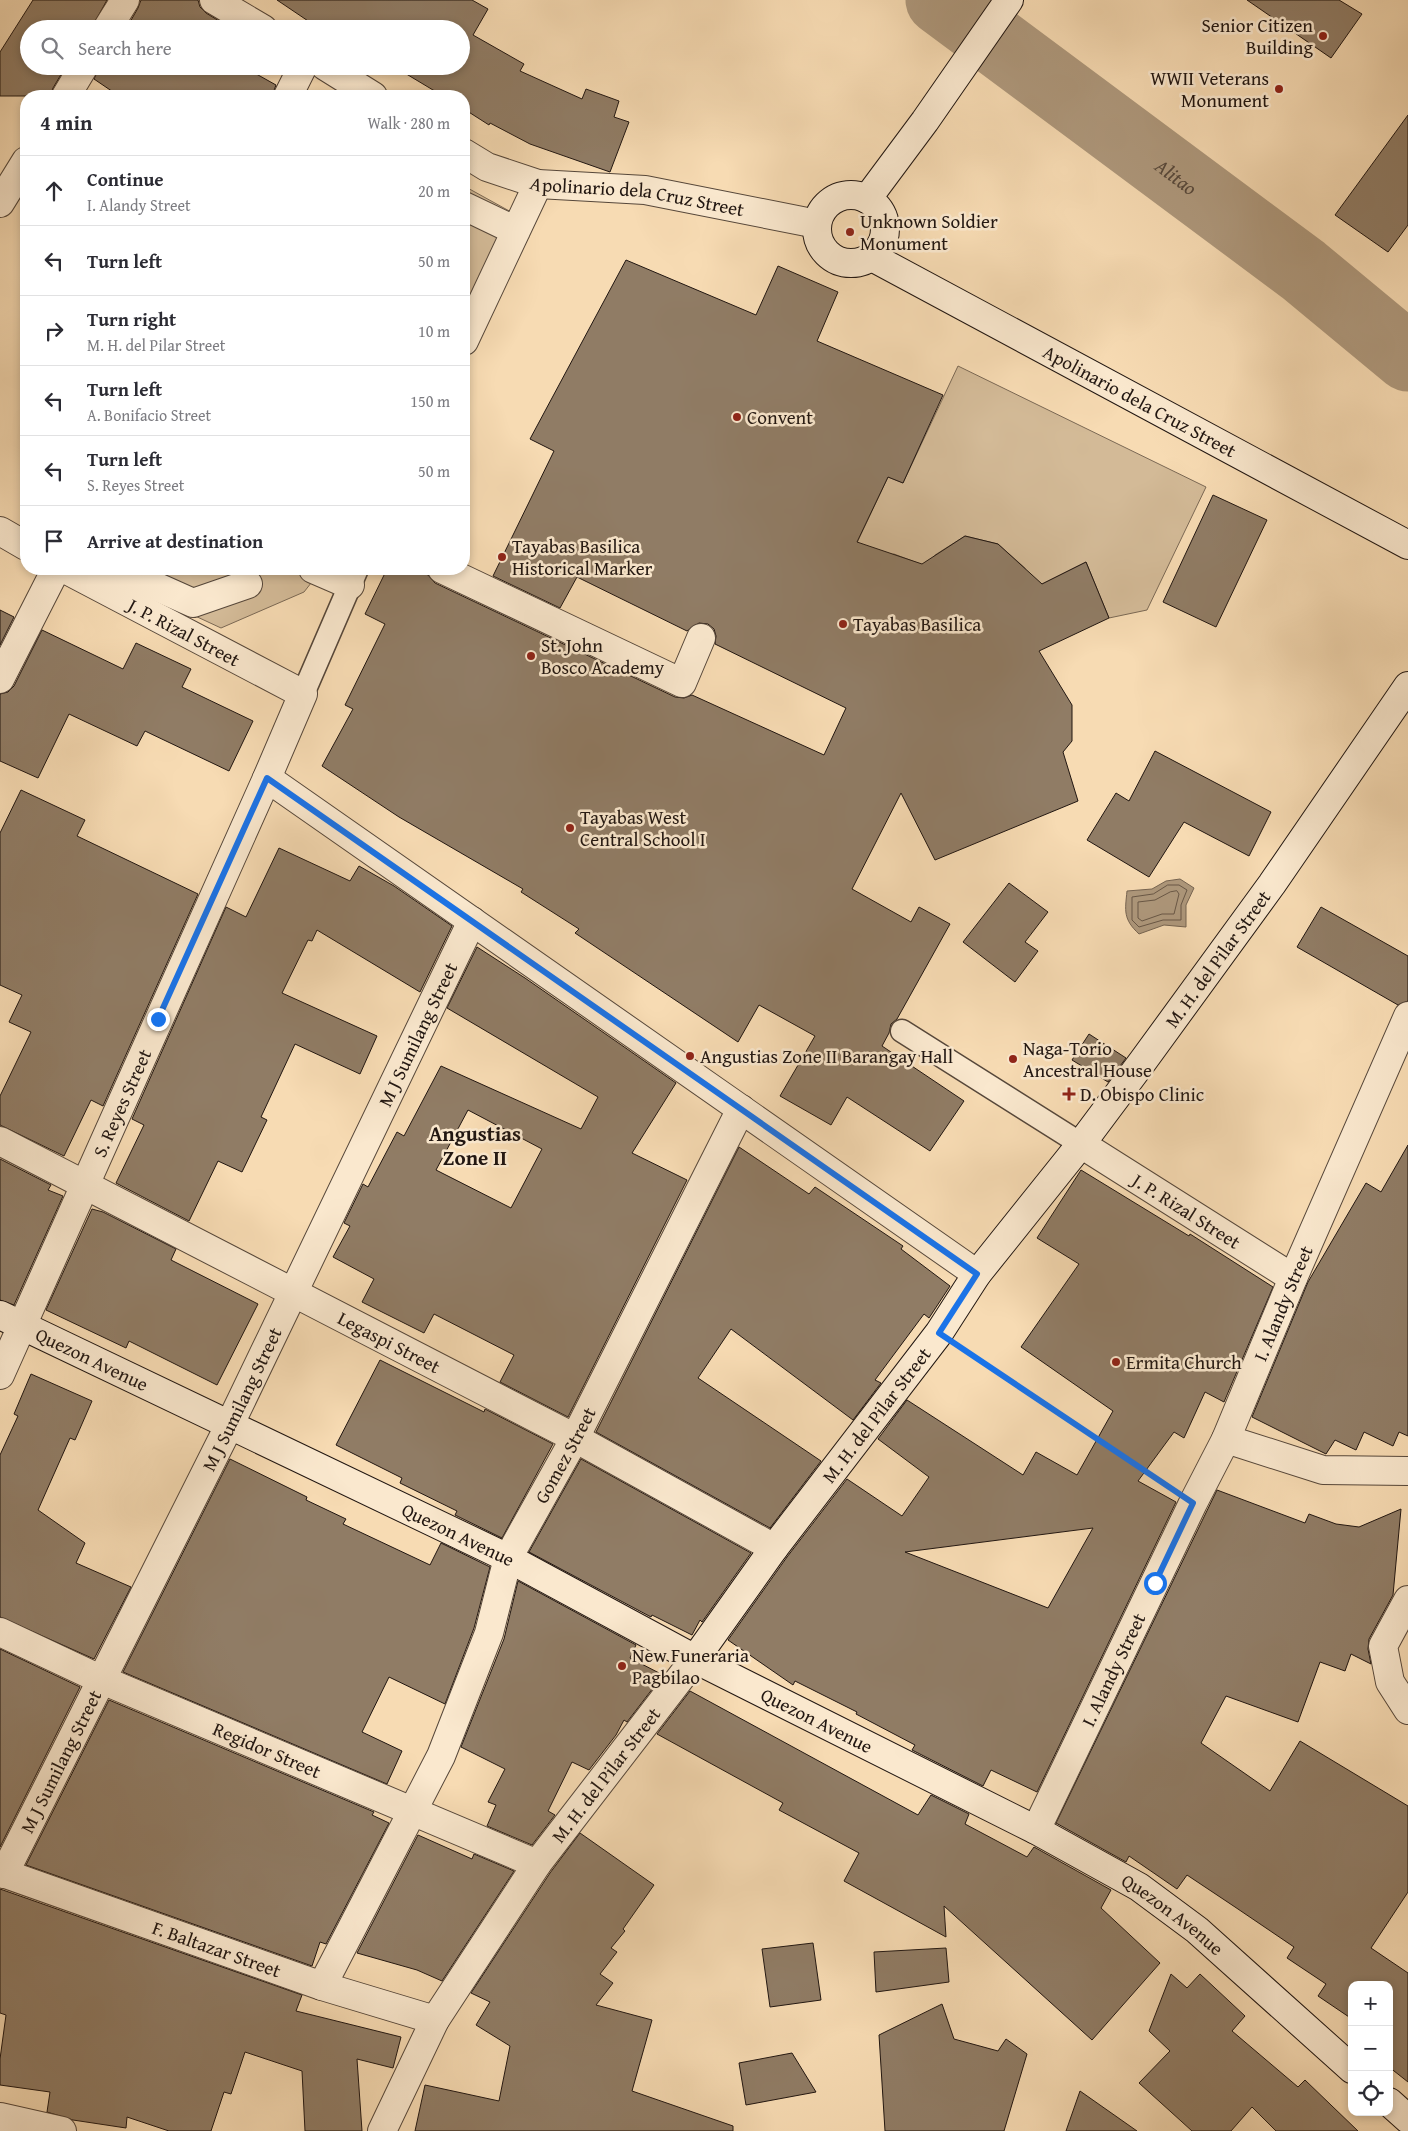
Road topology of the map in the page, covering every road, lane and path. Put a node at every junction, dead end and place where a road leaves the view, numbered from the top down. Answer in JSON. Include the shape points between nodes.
{"nodes":[{"id":1,"x":125,"y":0,"type":"edge"},
{"id":2,"x":214,"y":0,"type":"edge"},
{"id":3,"x":1009,"y":0,"type":"edge"},
{"id":4,"x":113,"y":20,"type":"edge"},
{"id":5,"x":247,"y":20,"type":"edge"},
{"id":6,"x":79,"y":75,"type":"edge"},
{"id":7,"x":298,"y":75,"type":"edge"},
{"id":8,"x":339,"y":75,"type":"edge"},
{"id":9,"x":70,"y":90,"type":"edge"},
{"id":10,"x":291,"y":90,"type":"edge"},
{"id":11,"x":363,"y":90,"type":"edge"},
{"id":12,"x":470,"y":156,"type":"edge"},
{"id":13,"x":17,"y":171,"type":"edge"},
{"id":14,"x":538,"y":184,"type":"junction"},
{"id":15,"x":867,"y":198,"type":"junction"},
{"id":16,"x":0,"y":203,"type":"edge"},
{"id":17,"x":470,"y":209,"type":"edge"},
{"id":18,"x":817,"y":224,"type":"junction"},
{"id":19,"x":516,"y":231,"type":"junction"},
{"id":20,"x":872,"y":257,"type":"junction"},
{"id":21,"x":470,"y":311,"type":"edge"},
{"id":22,"x":0,"y":531,"type":"edge"},
{"id":23,"x":20,"y":543,"type":"edge"},
{"id":24,"x":1408,"y":545,"type":"edge"},
{"id":25,"x":53,"y":575,"type":"edge"},
{"id":26,"x":76,"y":575,"type":"edge"},
{"id":27,"x":130,"y":575,"type":"edge"},
{"id":28,"x":455,"y":575,"type":"edge"},
{"id":29,"x":354,"y":577,"type":"edge"},
{"id":30,"x":248,"y":584,"type":"dead end"},
{"id":31,"x":701,"y":638,"type":"dead end"},
{"id":32,"x":0,"y":679,"type":"edge"},
{"id":33,"x":1408,"y":686,"type":"edge"},
{"id":34,"x":302,"y":694,"type":"junction"},
{"id":35,"x":267,"y":778,"type":"junction"},
{"id":36,"x":472,"y":922,"type":"junction"},
{"id":37,"x":1408,"y":1016,"type":"edge"},
{"id":38,"x":902,"y":1031,"type":"dead end"},
{"id":39,"x":740,"y":1108,"type":"junction"},
{"id":40,"x":0,"y":1141,"type":"edge"},
{"id":41,"x":1081,"y":1144,"type":"junction"},
{"id":42,"x":84,"y":1184,"type":"junction"},
{"id":43,"x":977,"y":1274,"type":"junction"},
{"id":44,"x":1293,"y":1278,"type":"junction"},
{"id":45,"x":294,"y":1291,"type":"junction"},
{"id":46,"x":10,"y":1320,"type":"edge"},
{"id":47,"x":939,"y":1333,"type":"junction"},
{"id":48,"x":0,"y":1375,"type":"edge"},
{"id":49,"x":229,"y":1426,"type":"junction"},
{"id":50,"x":575,"y":1438,"type":"junction"},
{"id":51,"x":1226,"y":1439,"type":"junction"},
{"id":52,"x":1408,"y":1472,"type":"edge"},
{"id":53,"x":1193,"y":1503,"type":"junction"},
{"id":54,"x":774,"y":1548,"type":"junction"},
{"id":55,"x":508,"y":1558,"type":"junction"},
{"id":56,"x":1408,"y":1600,"type":"edge"},
{"id":57,"x":0,"y":1632,"type":"edge"},
{"id":58,"x":695,"y":1659,"type":"junction"},
{"id":59,"x":100,"y":1679,"type":"junction"},
{"id":60,"x":1408,"y":1710,"type":"edge"},
{"id":61,"x":414,"y":1812,"type":"junction"},
{"id":62,"x":1036,"y":1830,"type":"junction"},
{"id":63,"x":537,"y":1864,"type":"junction"},
{"id":64,"x":2,"y":1873,"type":"edge"},
{"id":65,"x":322,"y":1986,"type":"junction"},
{"id":66,"x":435,"y":2020,"type":"junction"},
{"id":67,"x":1348,"y":2065,"type":"edge"},
{"id":68,"x":1393,"y":2106,"type":"edge"},
{"id":69,"x":0,"y":2116,"type":"edge"},
{"id":70,"x":1408,"y":2119,"type":"edge"},
{"id":71,"x":62,"y":2131,"type":"edge"},
{"id":72,"x":382,"y":2131,"type":"edge"}],
"edges":[{"from":1,"to":4,"type":"street"},
{"from":2,"to":5,"type":"street"},
{"from":3,"to":15,"type":"street"},
{"from":6,"to":9,"type":"street"},
{"from":7,"to":10,"type":"street"},
{"from":8,"to":11,"type":"street"},
{"from":12,"to":14,"type":"street","name":"Apolinario dela Cruz Street","via":[[487,167]]},
{"from":13,"to":16,"type":"street"},
{"from":14,"to":18,"type":"street","name":"Apolinario dela Cruz Street","via":[[645,190]]},
{"from":14,"to":19,"type":"street"},
{"from":15,"to":18,"type":"street","via":[[852,195],[836,198],[823,209]]},
{"from":15,"to":20,"type":"street","via":[[881,210],[886,227],[883,243]]},
{"from":17,"to":19,"type":"street"},
{"from":18,"to":20,"type":"street","via":[[819,240],[827,254],[841,262],[857,263]]},
{"from":19,"to":21,"type":"street"},
{"from":20,"to":24,"type":"street","name":"Apolinario dela Cruz Street"},
{"from":22,"to":23,"type":"street"},
{"from":25,"to":32,"type":"street"},
{"from":26,"to":34,"type":"street","name":"J. P. Rizal Street"},
{"from":27,"to":30,"type":"street","via":[[193,603]]},
{"from":28,"to":31,"type":"street","via":[[682,683]]},
{"from":29,"to":34,"type":"lane"},
{"from":33,"to":41,"type":"street","name":"M. H. del Pilar Street","via":[[1272,884]]},
{"from":34,"to":35,"type":"street","name":"S. Reyes Street"},
{"from":35,"to":36,"type":"street"},
{"from":35,"to":42,"type":"street","name":"S. Reyes Street"},
{"from":36,"to":39,"type":"street"},
{"from":36,"to":45,"type":"street","name":"M J Sumilang Street"},
{"from":37,"to":44,"type":"street","name":"I. Alandy Street"},
{"from":38,"to":41,"type":"lane"},
{"from":39,"to":43,"type":"street"},
{"from":39,"to":50,"type":"street","name":"Gomez Street"},
{"from":40,"to":42,"type":"street","name":"Legaspi Street"},
{"from":41,"to":43,"type":"street","name":"M. H. del Pilar Street"},
{"from":41,"to":44,"type":"street","name":"J. P. Rizal Street"},
{"from":42,"to":45,"type":"street","name":"Legaspi Street"},
{"from":42,"to":46,"type":"street","name":"S. Reyes Street"},
{"from":43,"to":47,"type":"street","name":"M. H. del Pilar Street"},
{"from":44,"to":51,"type":"street","name":"I. Alandy Street"},
{"from":45,"to":49,"type":"street","name":"M J Sumilang Street"},
{"from":45,"to":50,"type":"street","name":"Legaspi Street"},
{"from":46,"to":48,"type":"street","name":"S. Reyes Street"},
{"from":46,"to":49,"type":"street","name":"Quezon Avenue"},
{"from":47,"to":53,"type":"path"},
{"from":47,"to":54,"type":"street","name":"M. H. del Pilar Street"},
{"from":49,"to":55,"type":"street","name":"Quezon Avenue"},
{"from":49,"to":59,"type":"street","name":"M J Sumilang Street"},
{"from":50,"to":54,"type":"street","name":"Legaspi Street"},
{"from":50,"to":55,"type":"street","name":"Gomez Street"},
{"from":51,"to":52,"type":"street","via":[[1323,1470]]},
{"from":51,"to":53,"type":"street","name":"I. Alandy Street"},
{"from":53,"to":62,"type":"street","name":"I. Alandy Street"},
{"from":54,"to":58,"type":"street","name":"M. H. del Pilar Street"},
{"from":55,"to":58,"type":"street","name":"Quezon Avenue"},
{"from":55,"to":61,"type":"street","name":"Gomez Street","via":[[489,1633],[441,1756]]},
{"from":56,"to":60,"type":"street","via":[[1384,1646],[1390,1682]]},
{"from":57,"to":59,"type":"street","name":"Regidor Street"},
{"from":58,"to":62,"type":"street","name":"Quezon Avenue"},
{"from":58,"to":63,"type":"street","name":"M. H. del Pilar Street"},
{"from":59,"to":61,"type":"street","name":"Regidor Street"},
{"from":59,"to":64,"type":"street","name":"M J Sumilang Street"},
{"from":61,"to":63,"type":"street","name":"Regidor Street"},
{"from":61,"to":65,"type":"street","name":"Gomez Street"},
{"from":62,"to":67,"type":"street","name":"Quezon Avenue","via":[[1139,1887],[1197,1930]]},
{"from":63,"to":66,"type":"street","name":"M. H. del Pilar Street"},
{"from":64,"to":65,"type":"street","name":"F. Baltazar Street"},
{"from":65,"to":66,"type":"street","name":"F. Baltazar Street"},
{"from":66,"to":72,"type":"street","name":"M. H. del Pilar Street"},
{"from":68,"to":70,"type":"street"},
{"from":69,"to":71,"type":"street"}]}
